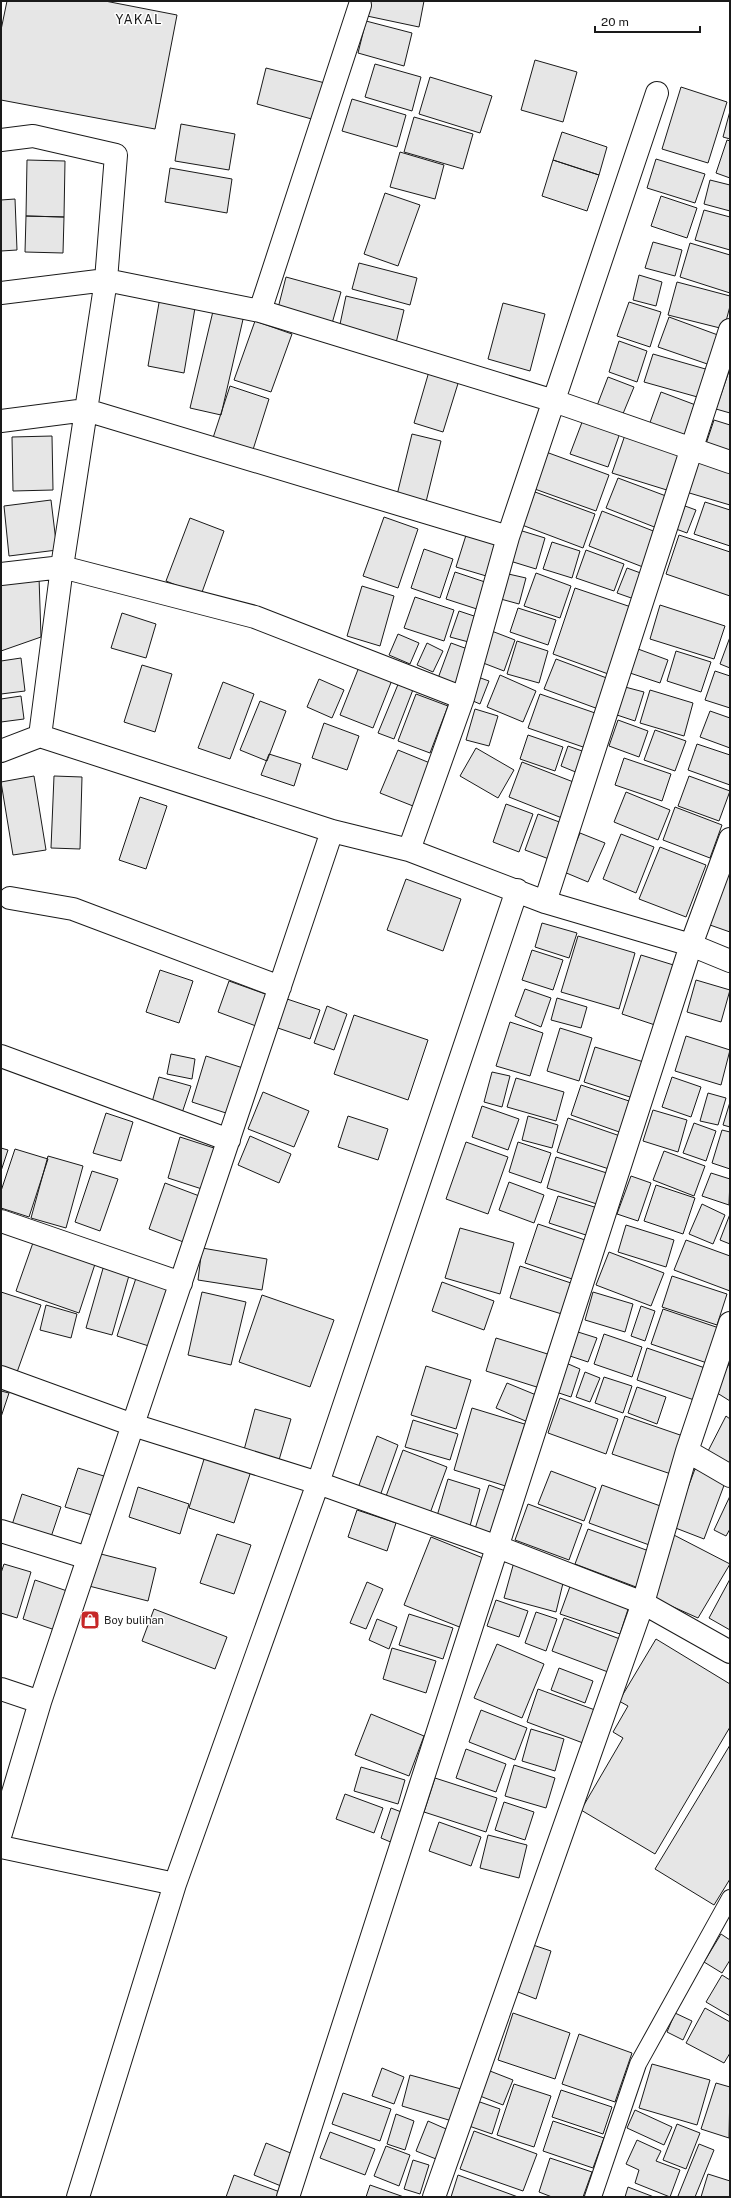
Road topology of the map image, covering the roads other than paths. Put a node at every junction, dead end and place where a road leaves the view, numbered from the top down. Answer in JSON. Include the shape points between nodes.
{"nodes":[{"id":1,"x":360,"y":5,"type":"dead end"},
{"id":2,"x":657,"y":93,"type":"dead end"},
{"id":3,"x":1,"y":140,"type":"edge"},
{"id":4,"x":106,"y":280,"type":"junction"},
{"id":5,"x":1,"y":293,"type":"edge"},
{"id":6,"x":260,"y":311,"type":"junction"},
{"id":7,"x":730,"y":330,"type":"edge"},
{"id":8,"x":554,"y":401,"type":"junction"},
{"id":9,"x":86,"y":410,"type":"junction"},
{"id":10,"x":1,"y":421,"type":"edge"},
{"id":11,"x":693,"y":450,"type":"junction"},
{"id":12,"x":730,"y":462,"type":"edge"},
{"id":13,"x":508,"y":537,"type":"junction"},
{"id":14,"x":62,"y":566,"type":"junction"},
{"id":15,"x":1,"y":574,"type":"edge"},
{"id":16,"x":463,"y":698,"type":"junction"},
{"id":17,"x":40,"y":736,"type":"junction"},
{"id":18,"x":1,"y":751,"type":"edge"},
{"id":19,"x":332,"y":832,"type":"junction"},
{"id":20,"x":730,"y":839,"type":"edge"},
{"id":21,"x":409,"y":850,"type":"junction"},
{"id":22,"x":517,"y":890,"type":"junction"},
{"id":23,"x":10,"y":898,"type":"dead end"},
{"id":24,"x":546,"y":902,"type":"junction"},
{"id":25,"x":691,"y":945,"type":"junction"},
{"id":26,"x":730,"y":961,"type":"edge"},
{"id":27,"x":280,"y":987,"type":"junction"},
{"id":28,"x":1,"y":1056,"type":"edge"},
{"id":29,"x":229,"y":1140,"type":"junction"},
{"id":30,"x":1,"y":1222,"type":"edge"},
{"id":31,"x":181,"y":1283,"type":"junction"},
{"id":32,"x":730,"y":1323,"type":"edge"},
{"id":33,"x":1,"y":1376,"type":"edge"},
{"id":34,"x":133,"y":1425,"type":"junction"},
{"id":35,"x":687,"y":1451,"type":"junction"},
{"id":36,"x":730,"y":1476,"type":"edge"},
{"id":37,"x":318,"y":1483,"type":"junction"},
{"id":38,"x":1,"y":1532,"type":"edge"},
{"id":39,"x":498,"y":1547,"type":"junction"},
{"id":40,"x":88,"y":1558,"type":"junction"},
{"id":41,"x":643,"y":1603,"type":"junction"},
{"id":42,"x":730,"y":1652,"type":"edge"},
{"id":43,"x":1,"y":1689,"type":"edge"},
{"id":44,"x":40,"y":1702,"type":"junction"},
{"id":45,"x":1,"y":1833,"type":"edge"},
{"id":46,"x":1,"y":1847,"type":"edge"},
{"id":47,"x":175,"y":1884,"type":"junction"},
{"id":48,"x":730,"y":1898,"type":"edge"},
{"id":49,"x":78,"y":2197,"type":"edge"},
{"id":50,"x":288,"y":2197,"type":"edge"},
{"id":51,"x":434,"y":2197,"type":"edge"},
{"id":52,"x":593,"y":2197,"type":"edge"}],
"edges":[{"from":1,"to":6,"type":"street"},
{"from":2,"to":8,"type":"street"},
{"from":3,"to":4,"type":"street","via":[[33,136],[116,155]]},
{"from":4,"to":5,"type":"street"},
{"from":4,"to":6,"type":"street"},
{"from":4,"to":9,"type":"street"},
{"from":6,"to":8,"type":"street"},
{"from":7,"to":11,"type":"street"},
{"from":8,"to":11,"type":"street"},
{"from":8,"to":13,"type":"street"},
{"from":9,"to":10,"type":"street"},
{"from":9,"to":13,"type":"street"},
{"from":9,"to":14,"type":"street"},
{"from":11,"to":12,"type":"street"},
{"from":11,"to":24,"type":"street"},
{"from":13,"to":16,"type":"street"},
{"from":14,"to":15,"type":"street"},
{"from":14,"to":16,"type":"street","via":[[255,616]]},
{"from":14,"to":17,"type":"street"},
{"from":16,"to":21,"type":"street"},
{"from":17,"to":18,"type":"street"},
{"from":17,"to":19,"type":"street"},
{"from":19,"to":21,"type":"street"},
{"from":19,"to":27,"type":"street"},
{"from":20,"to":25,"type":"street"},
{"from":21,"to":22,"type":"street"},
{"from":22,"to":24,"type":"street"},
{"from":22,"to":37,"type":"street"},
{"from":23,"to":27,"type":"street","via":[[73,908]]},
{"from":24,"to":25,"type":"street"},
{"from":25,"to":26,"type":"street"},
{"from":25,"to":39,"type":"street"},
{"from":27,"to":29,"type":"street"},
{"from":28,"to":29,"type":"street"},
{"from":29,"to":31,"type":"street"},
{"from":30,"to":31,"type":"street"},
{"from":31,"to":34,"type":"street"},
{"from":32,"to":35,"type":"street"},
{"from":33,"to":34,"type":"street"},
{"from":34,"to":37,"type":"street"},
{"from":34,"to":40,"type":"street"},
{"from":35,"to":36,"type":"street"},
{"from":35,"to":41,"type":"street"},
{"from":37,"to":39,"type":"street"},
{"from":37,"to":47,"type":"street"},
{"from":38,"to":40,"type":"street"},
{"from":39,"to":41,"type":"street"},
{"from":39,"to":50,"type":"street"},
{"from":40,"to":44,"type":"street"},
{"from":41,"to":42,"type":"street"},
{"from":41,"to":51,"type":"street"},
{"from":43,"to":44,"type":"street"},
{"from":44,"to":45,"type":"street"},
{"from":46,"to":47,"type":"street"},
{"from":47,"to":49,"type":"street"},
{"from":48,"to":52,"type":"lane","via":[[638,2064]]}]}
